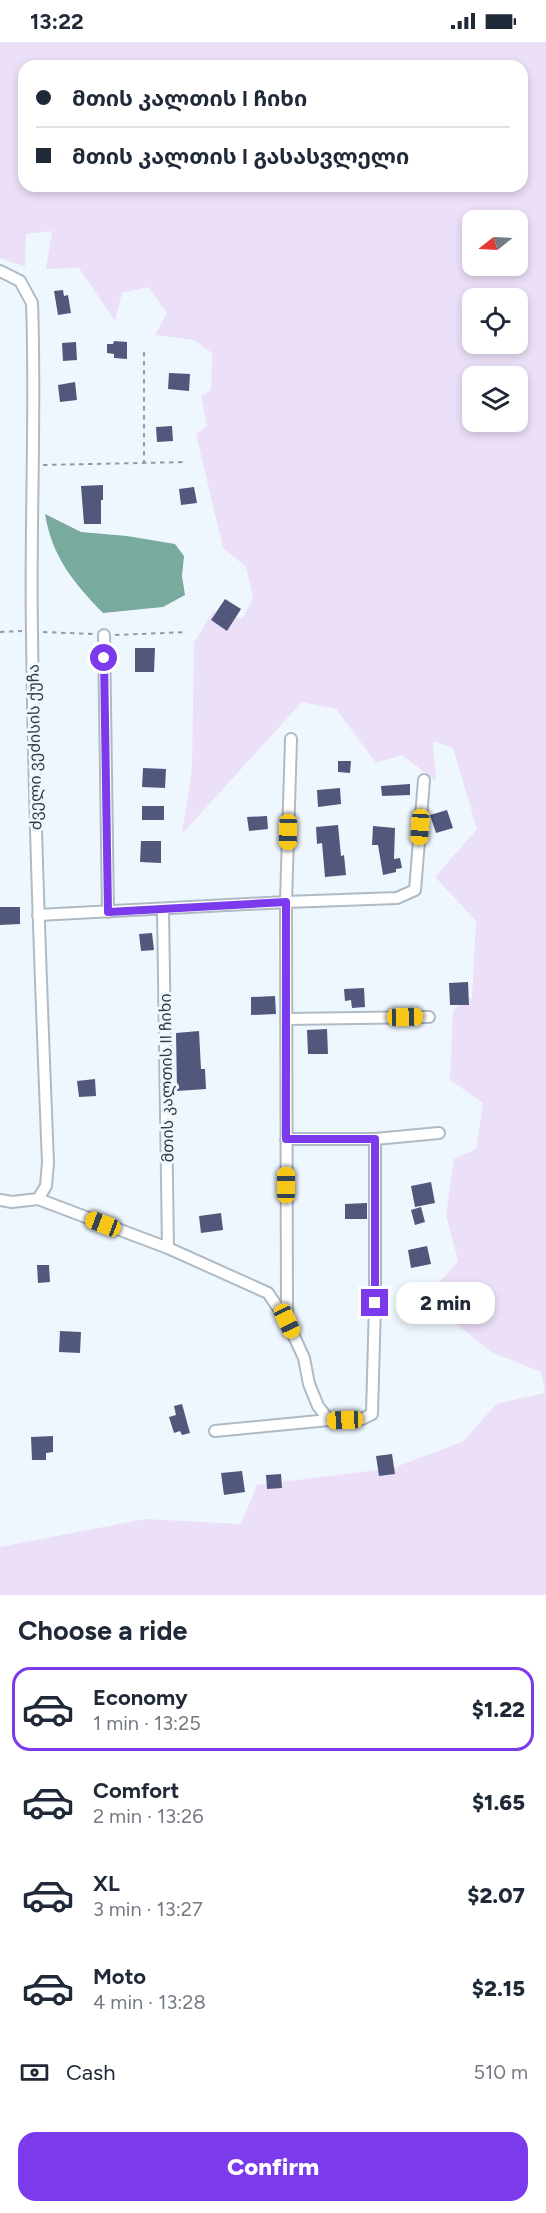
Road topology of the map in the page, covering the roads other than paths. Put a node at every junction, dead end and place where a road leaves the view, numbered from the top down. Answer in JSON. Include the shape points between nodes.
{"nodes":[{"id":1,"x":0,"y":271,"type":"edge"},
{"id":2,"x":104,"y":635,"type":"dead end"},
{"id":3,"x":291,"y":739,"type":"dead end"},
{"id":4,"x":424,"y":780,"type":"dead end"},
{"id":5,"x":286,"y":902,"type":"junction"},
{"id":6,"x":163,"y":909,"type":"junction"},
{"id":7,"x":108,"y":912,"type":"junction"},
{"id":8,"x":39,"y":915,"type":"junction"},
{"id":9,"x":429,"y":1017,"type":"dead end"},
{"id":10,"x":286,"y":1019,"type":"junction"},
{"id":11,"x":439,"y":1133,"type":"dead end"},
{"id":12,"x":286,"y":1139,"type":"junction"},
{"id":13,"x":375,"y":1139,"type":"junction"},
{"id":14,"x":38,"y":1199,"type":"junction"},
{"id":15,"x":0,"y":1200,"type":"edge"},
{"id":16,"x":168,"y":1248,"type":"junction"},
{"id":17,"x":287,"y":1321,"type":"junction"},
{"id":18,"x":329,"y":1420,"type":"junction"},
{"id":19,"x":215,"y":1431,"type":"dead end"}],
"edges":[{"from":1,"to":8,"type":"street","name":"ძველი ვეძისის ქუჩა","via":[[20,281],[32,303],[32,631]]},
{"from":2,"to":7,"type":"street"},
{"from":3,"to":5,"type":"street"},
{"from":4,"to":5,"type":"street","via":[[415,890],[397,898]]},
{"from":5,"to":6,"type":"street"},
{"from":5,"to":10,"type":"street"},
{"from":6,"to":7,"type":"street"},
{"from":6,"to":16,"type":"street","name":"მთის კალთის II ჩიხი"},
{"from":7,"to":8,"type":"street"},
{"from":8,"to":14,"type":"street","name":"ძველი ვეძისის ქუჩა","via":[[48,1163],[45,1186]]},
{"from":9,"to":10,"type":"street"},
{"from":10,"to":12,"type":"street"},
{"from":11,"to":13,"type":"street"},
{"from":12,"to":13,"type":"street"},
{"from":12,"to":17,"type":"street"},
{"from":13,"to":18,"type":"street","via":[[372,1414],[362,1419]]},
{"from":14,"to":15,"type":"street"},
{"from":14,"to":16,"type":"street"},
{"from":16,"to":17,"type":"street","via":[[268,1293]]},
{"from":17,"to":18,"type":"street","via":[[304,1358],[318,1406]]},
{"from":18,"to":19,"type":"street"}]}
